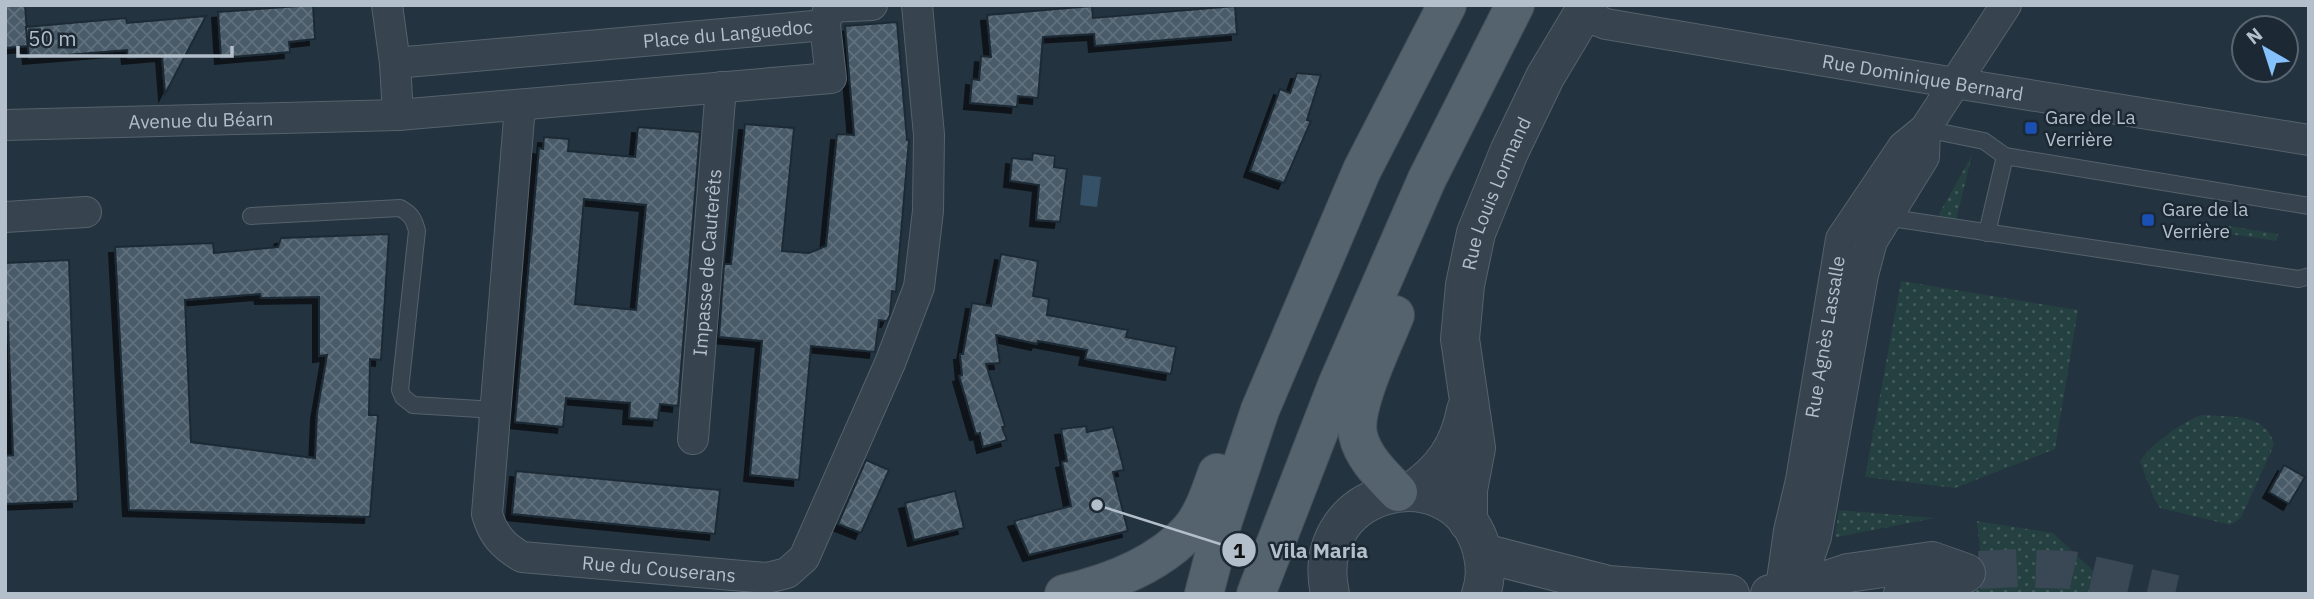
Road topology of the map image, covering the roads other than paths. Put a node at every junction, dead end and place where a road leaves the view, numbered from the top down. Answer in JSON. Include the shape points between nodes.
{"nodes":[{"id":1,"x":387,"y":5,"type":"edge"},
{"id":2,"x":872,"y":5,"type":"edge"},
{"id":3,"x":917,"y":5,"type":"edge"},
{"id":4,"x":1447,"y":5,"type":"edge"},
{"id":5,"x":1515,"y":5,"type":"edge"},
{"id":6,"x":2007,"y":5,"type":"edge"},
{"id":7,"x":1586,"y":10,"type":"edge"},
{"id":8,"x":827,"y":12,"type":"edge"},
{"id":9,"x":395,"y":63,"type":"junction"},
{"id":10,"x":1955,"y":83,"type":"junction"},
{"id":11,"x":721,"y":87,"type":"junction"},
{"id":12,"x":520,"y":106,"type":"junction"},
{"id":13,"x":398,"y":115,"type":"junction"},
{"id":14,"x":5,"y":125,"type":"edge"},
{"id":15,"x":1925,"y":129,"type":"junction"},
{"id":16,"x":1381,"y":133,"type":"junction"},
{"id":17,"x":2309,"y":139,"type":"edge"},
{"id":18,"x":2005,"y":156,"type":"junction"},
{"id":19,"x":1427,"y":179,"type":"junction"},
{"id":20,"x":2309,"y":206,"type":"edge"},
{"id":21,"x":86,"y":212,"type":"dead end"},
{"id":22,"x":251,"y":216,"type":"dead end"},
{"id":23,"x":5,"y":217,"type":"edge"},
{"id":24,"x":1885,"y":217,"type":"junction"},
{"id":25,"x":1987,"y":233,"type":"junction"},
{"id":26,"x":2309,"y":276,"type":"edge"},
{"id":27,"x":1468,"y":397,"type":"junction"},
{"id":28,"x":496,"y":410,"type":"junction"},
{"id":29,"x":693,"y":439,"type":"dead end"},
{"id":30,"x":1405,"y":492,"type":"junction"},
{"id":31,"x":1476,"y":538,"type":"junction"},
{"id":32,"x":1785,"y":593,"type":"edge"},
{"id":33,"x":1064,"y":594,"type":"edge"},
{"id":34,"x":1205,"y":594,"type":"edge"},
{"id":35,"x":1256,"y":594,"type":"edge"},
{"id":36,"x":1330,"y":594,"type":"edge"},
{"id":37,"x":1481,"y":594,"type":"edge"},
{"id":38,"x":1730,"y":594,"type":"edge"},
{"id":39,"x":1903,"y":594,"type":"edge"}],
"edges":[{"from":1,"to":9,"type":"street"},
{"from":2,"to":8,"type":"street"},
{"from":3,"to":28,"type":"street","name":"Rue du Couserans","via":[[929,135],[928,211],[919,287],[804,558],[787,573],[767,578],[522,557],[492,531],[487,514]]},
{"from":4,"to":16,"type":"main road"},
{"from":5,"to":19,"type":"main road"},
{"from":6,"to":10,"type":"street","name":"Rue Agnès Lassalle"},
{"from":7,"to":10,"type":"street","name":"Rue Dominique Bernard","via":[[1606,23]]},
{"from":7,"to":27,"type":"street","name":"Rue Louis Lormand","via":[[1508,152],[1476,233],[1460,339]]},
{"from":8,"to":9,"type":"street","name":"Place du Languedoc"},
{"from":8,"to":11,"type":"street","name":"Place du Languedoc","via":[[831,78]]},
{"from":9,"to":13,"type":"street"},
{"from":10,"to":15,"type":"street","name":"Rue Agnès Lassalle"},
{"from":10,"to":17,"type":"street","name":"Rue Dominique Bernard"},
{"from":11,"to":12,"type":"street","name":"Place du Languedoc"},
{"from":11,"to":29,"type":"street","name":"Impasse de Cauterêts"},
{"from":12,"to":13,"type":"street","name":"Place du Languedoc"},
{"from":12,"to":28,"type":"street","name":"Rue du Couserans"},
{"from":13,"to":14,"type":"street","name":"Avenue du Béarn"},
{"from":15,"to":18,"type":"lane","via":[[1984,141]]},
{"from":15,"to":24,"type":"street","name":"Rue Agnès Lassalle","via":[[1924,157]]},
{"from":15,"to":32,"type":"street","name":"Rue Agnès Lassalle","via":[[1903,147],[1841,239],[1789,531]]},
{"from":16,"to":33,"type":"main road","via":[[1344,161],[1253,370],[1207,501],[1190,530],[1146,563]]},
{"from":16,"to":34,"type":"main road","via":[[1260,411],[1223,521]]},
{"from":18,"to":20,"type":"lane"},
{"from":18,"to":25,"type":"lane"},
{"from":19,"to":30,"type":"main road","via":[[1433,215],[1358,411],[1357,434],[1366,456]]},
{"from":19,"to":35,"type":"main road","via":[[1337,385]]},
{"from":21,"to":23,"type":"street"},
{"from":22,"to":28,"type":"lane","via":[[400,208],[410,213],[417,231],[400,390],[403,397],[413,405]]},
{"from":24,"to":25,"type":"lane"},
{"from":24,"to":32,"type":"street","name":"Rue Agnès Lassalle","via":[[1872,241],[1863,275],[1816,537]]},
{"from":25,"to":26,"type":"lane","via":[[2299,279]]},
{"from":27,"to":30,"type":"street","name":"Rue Louis Lormand","via":[[1462,428],[1448,458],[1430,479]]},
{"from":27,"to":31,"type":"street","name":"Rue Louis Lormand","via":[[1476,448],[1468,491]]},
{"from":30,"to":31,"type":"street","via":[[1433,496],[1452,507]]},
{"from":30,"to":36,"type":"street","via":[[1364,503],[1339,528],[1327,561]]},
{"from":31,"to":37,"type":"street","name":"Rue Louis Lormand","via":[[1485,570]]},
{"from":31,"to":38,"type":"street","via":[[1564,575],[1608,585]]},
{"from":32,"to":39,"type":"street","via":[[1848,573],[1932,561],[1973,572]]}]}
